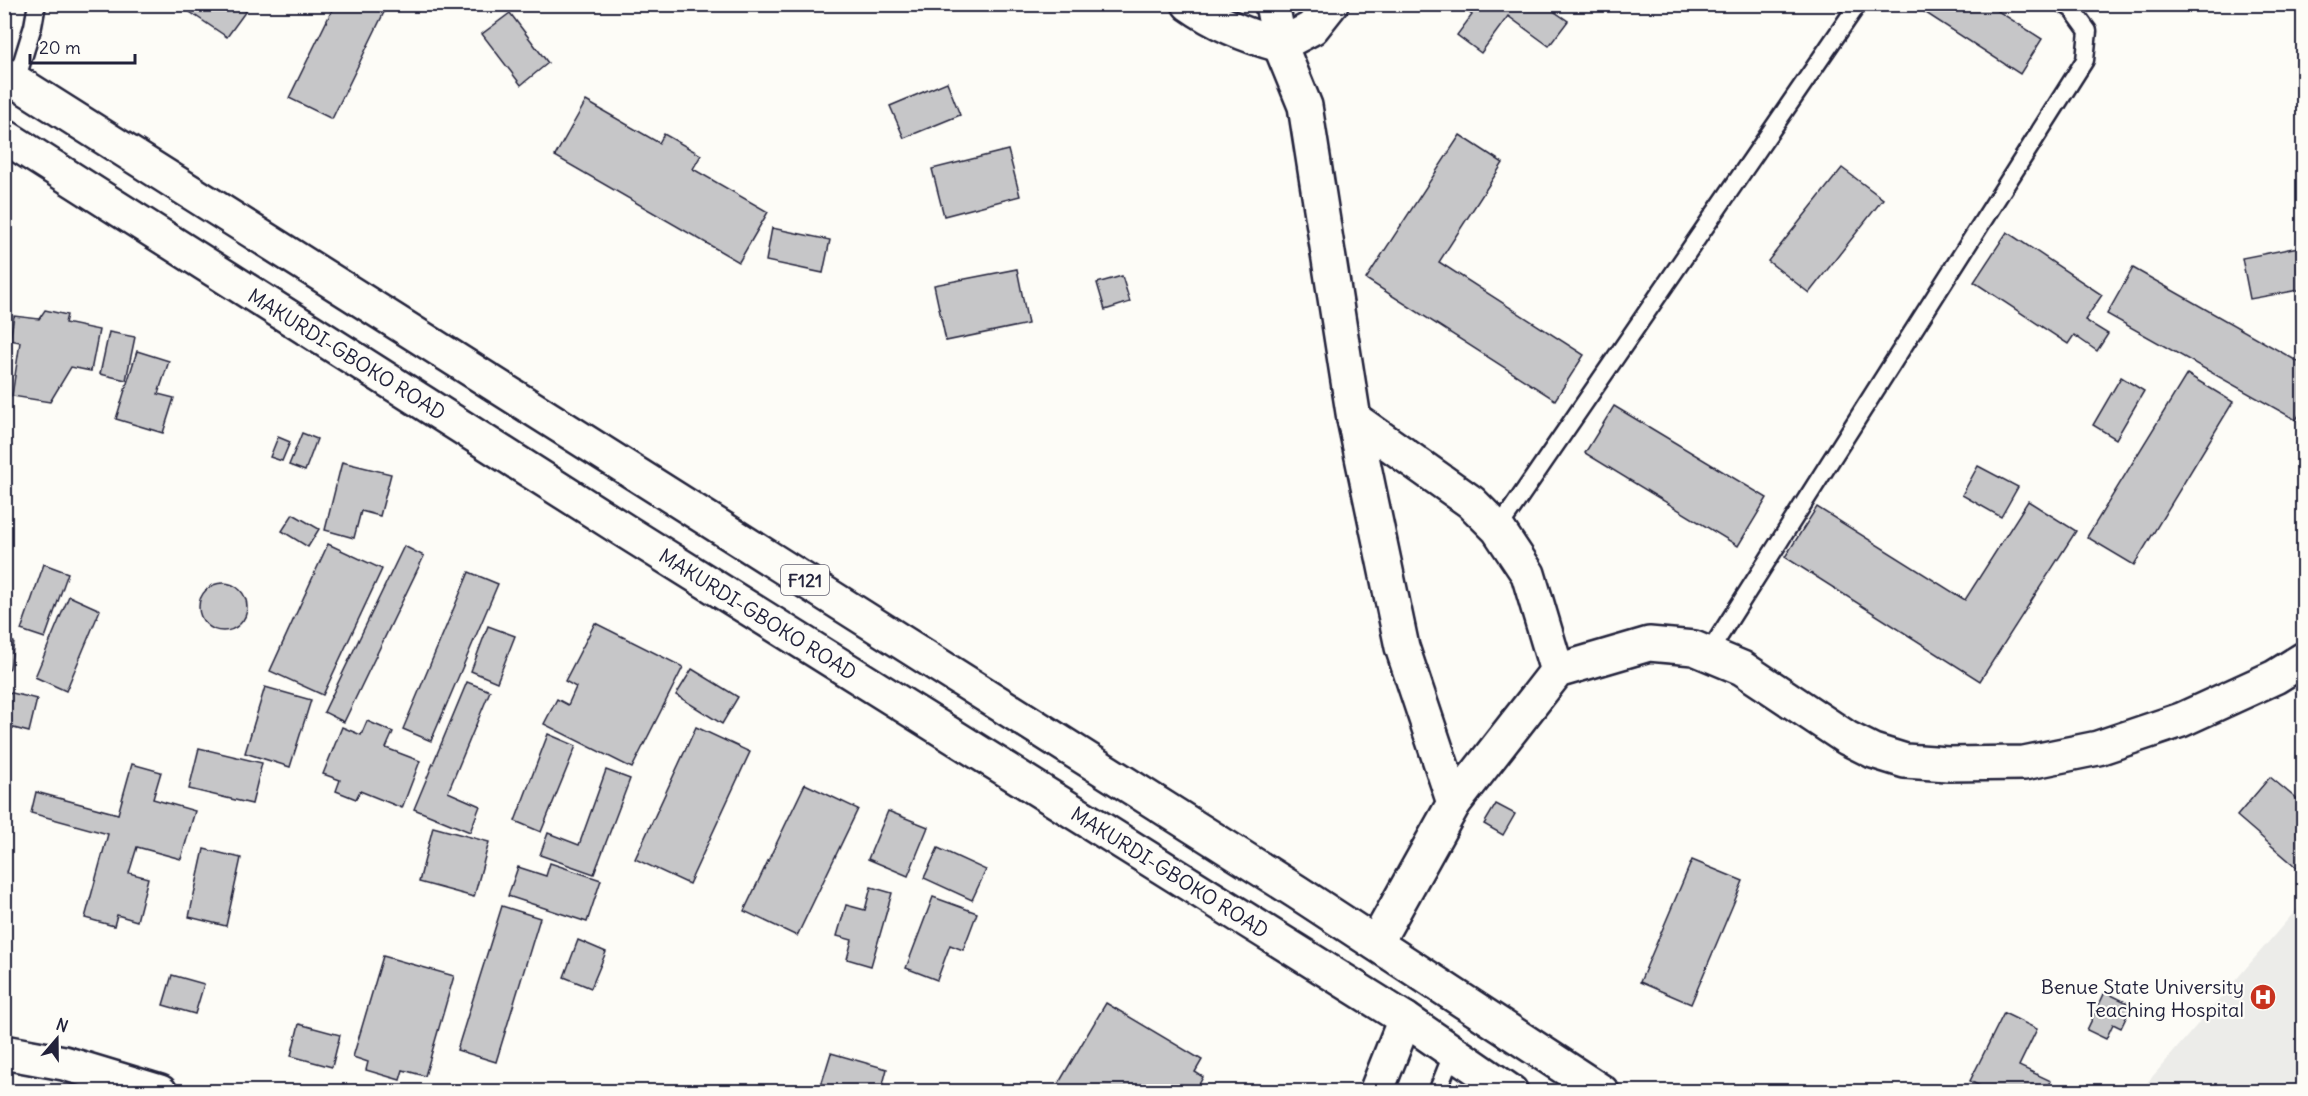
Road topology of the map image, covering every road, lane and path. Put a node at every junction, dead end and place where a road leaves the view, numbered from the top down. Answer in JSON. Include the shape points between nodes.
{"nodes":[{"id":1,"x":37,"y":4,"type":"edge"},
{"id":2,"x":1189,"y":4,"type":"edge"},
{"id":3,"x":1272,"y":4,"type":"edge"},
{"id":4,"x":1331,"y":4,"type":"edge"},
{"id":5,"x":1858,"y":4,"type":"edge"},
{"id":6,"x":2064,"y":4,"type":"edge"},
{"id":7,"x":1280,"y":45,"type":"junction"},
{"id":8,"x":10,"y":78,"type":"edge"},
{"id":9,"x":4,"y":135,"type":"edge"},
{"id":10,"x":1354,"y":419,"type":"junction"},
{"id":11,"x":1498,"y":529,"type":"junction"},
{"id":12,"x":1708,"y":654,"type":"junction"},
{"id":13,"x":2304,"y":659,"type":"edge"},
{"id":14,"x":1557,"y":671,"type":"junction"},
{"id":15,"x":1454,"y":803,"type":"junction"},
{"id":16,"x":1376,"y":943,"type":"junction"},
{"id":17,"x":1405,"y":1019,"type":"junction"},
{"id":18,"x":4,"y":1052,"type":"edge"},
{"id":19,"x":1453,"y":1052,"type":"junction"},
{"id":20,"x":160,"y":1092,"type":"edge"},
{"id":21,"x":1376,"y":1092,"type":"edge"},
{"id":22,"x":1437,"y":1092,"type":"edge"},
{"id":23,"x":1511,"y":1092,"type":"edge"},
{"id":24,"x":1602,"y":1092,"type":"edge"}],
"edges":[{"from":1,"to":8,"type":"lane","via":[[33,26]]},
{"from":2,"to":7,"type":"main road","via":[[1208,18]]},
{"from":3,"to":7,"type":"main road"},
{"from":4,"to":7,"type":"main road","via":[[1311,28]]},
{"from":5,"to":11,"type":"lane"},
{"from":6,"to":12,"type":"lane","via":[[2088,31],[2085,60]]},
{"from":7,"to":10,"type":"main road","via":[[1305,106]]},
{"from":8,"to":16,"type":"main road","number":"F121"},
{"from":9,"to":17,"type":"main road","name":"MAKURDI-GBOKO ROAD","number":"F121","via":[[625,531]]},
{"from":10,"to":11,"type":"main road","via":[[1471,502]]},
{"from":10,"to":15,"type":"main road","via":[[1402,647]]},
{"from":11,"to":14,"type":"main road","via":[[1528,574]]},
{"from":12,"to":13,"type":"main road","via":[[1742,668],[1873,751],[1905,761],[1948,764],[2024,763],[2098,748],[2181,720],[2275,677]]},
{"from":12,"to":14,"type":"main road","via":[[1694,648],[1649,644]]},
{"from":14,"to":15,"type":"main road"},
{"from":15,"to":16,"type":"main road"},
{"from":16,"to":24,"type":"main road","number":"F121"},
{"from":17,"to":19,"type":"main road","name":"MAKURDI-GBOKO ROAD","number":"F121"},
{"from":17,"to":21,"type":"main road"},
{"from":18,"to":20,"type":"main road","via":[[64,1063]]},
{"from":19,"to":22,"type":"lane"},
{"from":19,"to":23,"type":"main road","name":"MAKURDI-GBOKO ROAD","number":"F121"}]}
